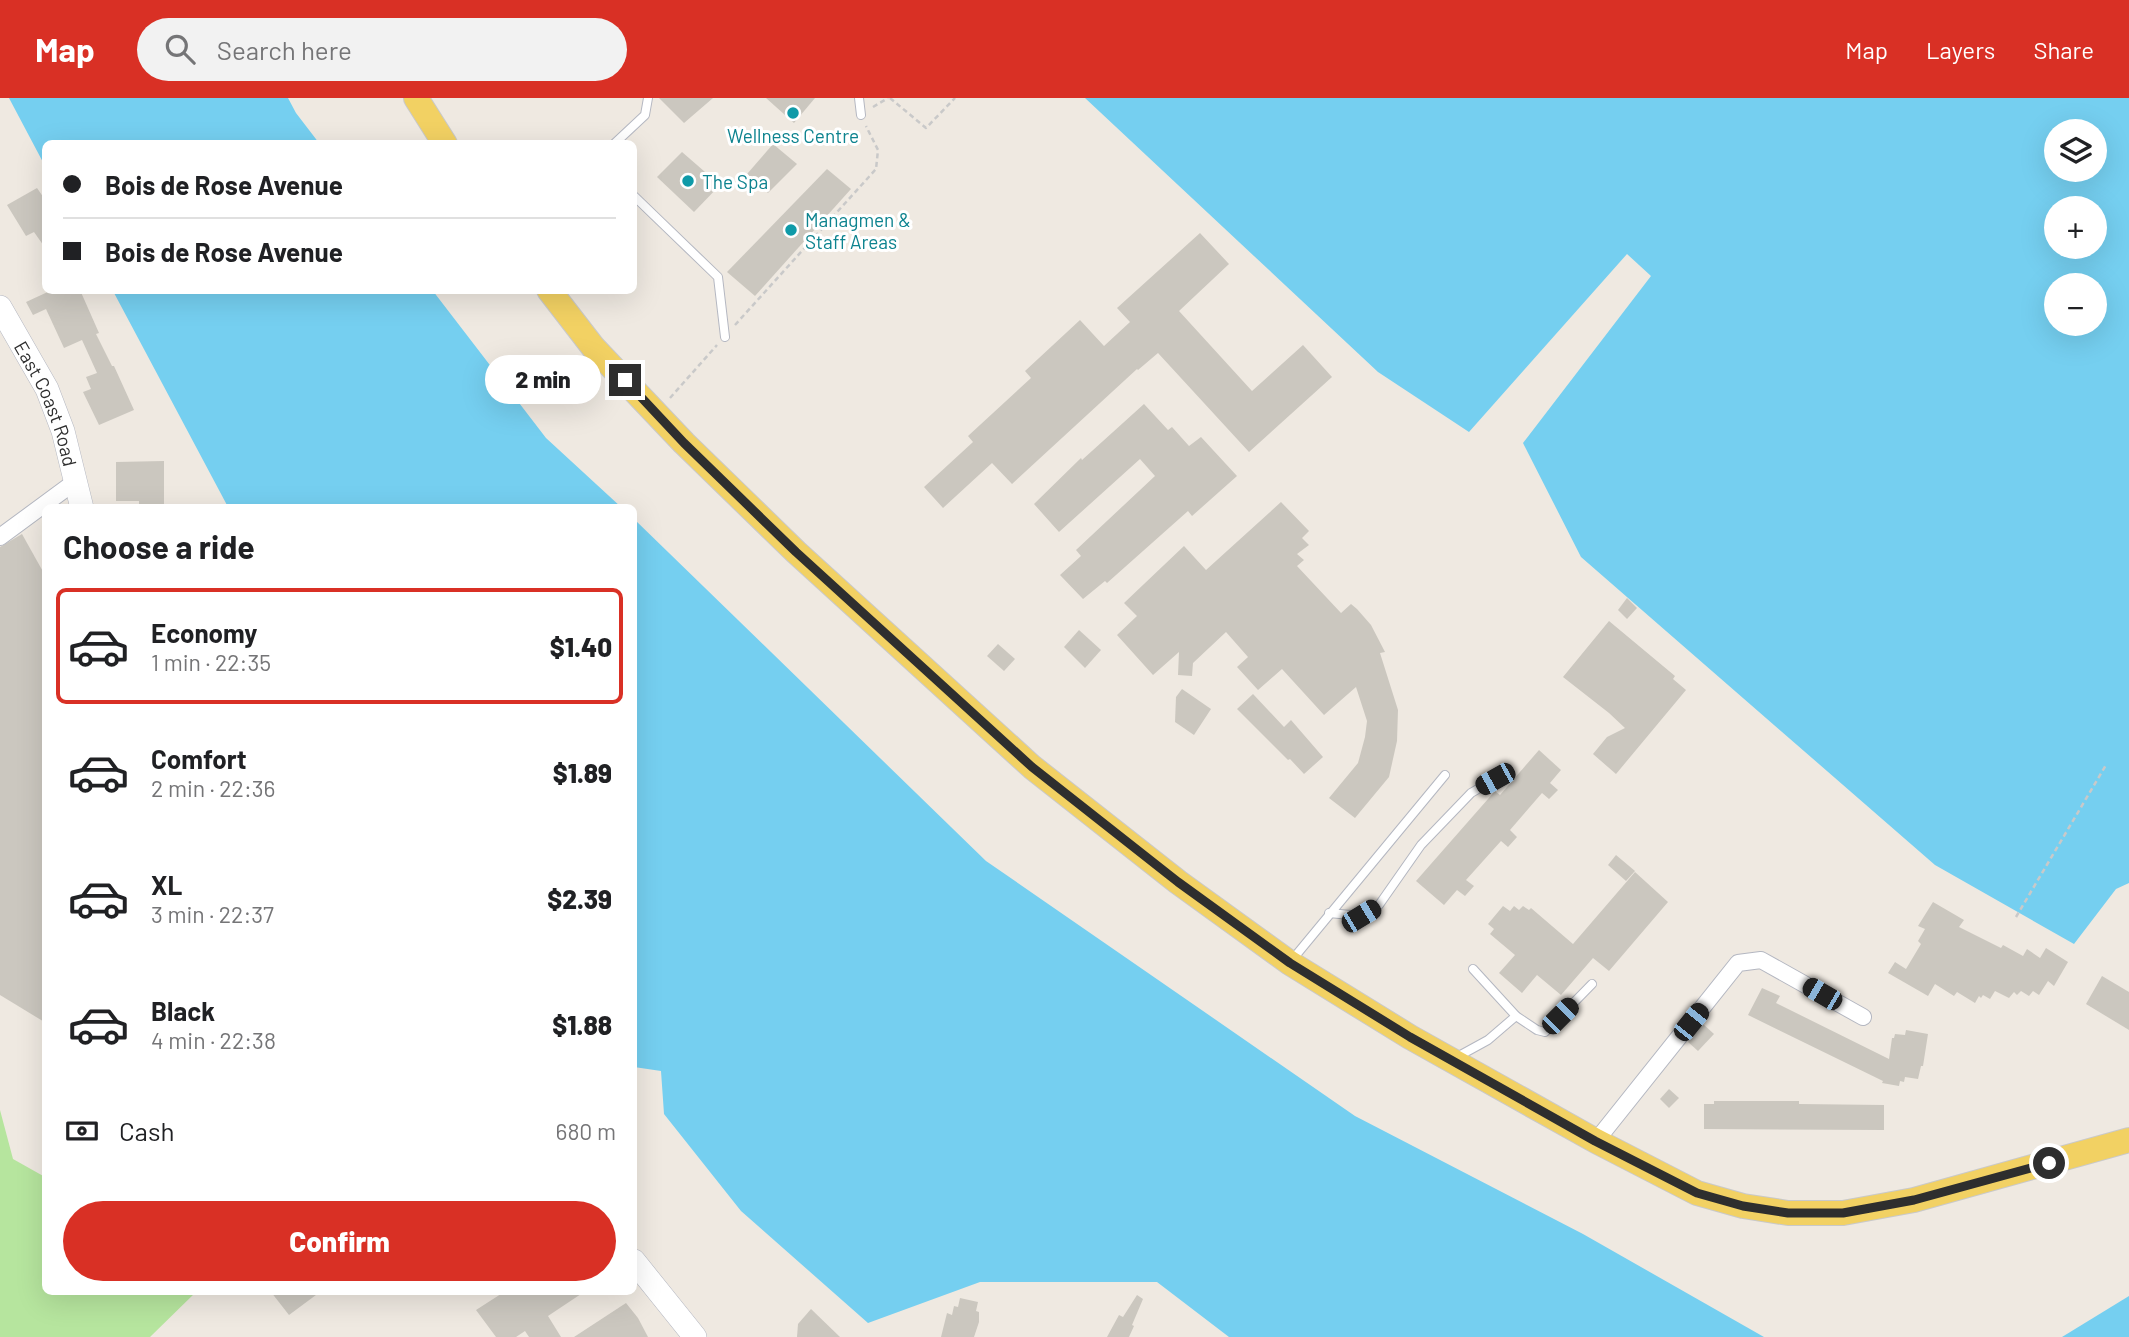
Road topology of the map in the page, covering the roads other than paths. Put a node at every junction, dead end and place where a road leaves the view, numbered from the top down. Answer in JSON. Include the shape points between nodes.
{"nodes":[{"id":1,"x":416,"y":98,"type":"edge"},
{"id":2,"x":648,"y":98,"type":"edge"},
{"id":3,"x":859,"y":98,"type":"edge"},
{"id":4,"x":861,"y":115,"type":"road end"},
{"id":5,"x":442,"y":140,"type":"edge"},
{"id":6,"x":618,"y":140,"type":"edge"},
{"id":7,"x":637,"y":199,"type":"edge"},
{"id":8,"x":552,"y":294,"type":"edge"},
{"id":9,"x":0,"y":307,"type":"edge"},
{"id":10,"x":724,"y":337,"type":"road end"},
{"id":11,"x":76,"y":481,"type":"junction"},
{"id":12,"x":45,"y":504,"type":"edge"},
{"id":13,"x":81,"y":504,"type":"edge"},
{"id":14,"x":42,"y":506,"type":"edge"},
{"id":15,"x":0,"y":537,"type":"edge"},
{"id":16,"x":1445,"y":775,"type":"dead end"},
{"id":17,"x":1495,"y":779,"type":"dead end"},
{"id":18,"x":1329,"y":912,"type":"junction"},
{"id":19,"x":1290,"y":963,"type":"junction"},
{"id":20,"x":1472,"y":969,"type":"dead end"},
{"id":21,"x":1592,"y":984,"type":"dead end"},
{"id":22,"x":1516,"y":1016,"type":"junction"},
{"id":23,"x":1863,"y":1017,"type":"dead end"},
{"id":24,"x":1451,"y":1060,"type":"junction"},
{"id":25,"x":2129,"y":1140,"type":"edge"},
{"id":26,"x":1595,"y":1141,"type":"junction"},
{"id":27,"x":637,"y":1265,"type":"edge"},
{"id":28,"x":695,"y":1337,"type":"edge"}],
"edges":[{"from":1,"to":5,"type":"main road"},
{"from":2,"to":6,"type":"lane","via":[[645,114]]},
{"from":3,"to":4,"type":"lane"},
{"from":7,"to":10,"type":"lane","via":[[718,277]]},
{"from":8,"to":19,"type":"main road","via":[[593,347],[796,552],[1032,767]]},
{"from":9,"to":11,"type":"main road","name":"East Coast Road","via":[[47,389]]},
{"from":11,"to":12,"type":"street"},
{"from":11,"to":13,"type":"main road","name":"East Coast Road"},
{"from":14,"to":15,"type":"street"},
{"from":16,"to":18,"type":"lane"},
{"from":17,"to":18,"type":"lane","via":[[1471,793],[1430,836],[1378,905],[1361,916]]},
{"from":18,"to":19,"type":"lane"},
{"from":19,"to":24,"type":"main road"},
{"from":20,"to":22,"type":"lane"},
{"from":21,"to":22,"type":"lane","via":[[1545,1032]]},
{"from":22,"to":24,"type":"lane","via":[[1488,1040]]},
{"from":23,"to":26,"type":"street","via":[[1761,960],[1738,963]]},
{"from":24,"to":26,"type":"main road"},
{"from":25,"to":26,"type":"main road","via":[[1914,1200],[1843,1213],[1788,1213],[1697,1193]]},
{"from":27,"to":28,"type":"main road"}]}
